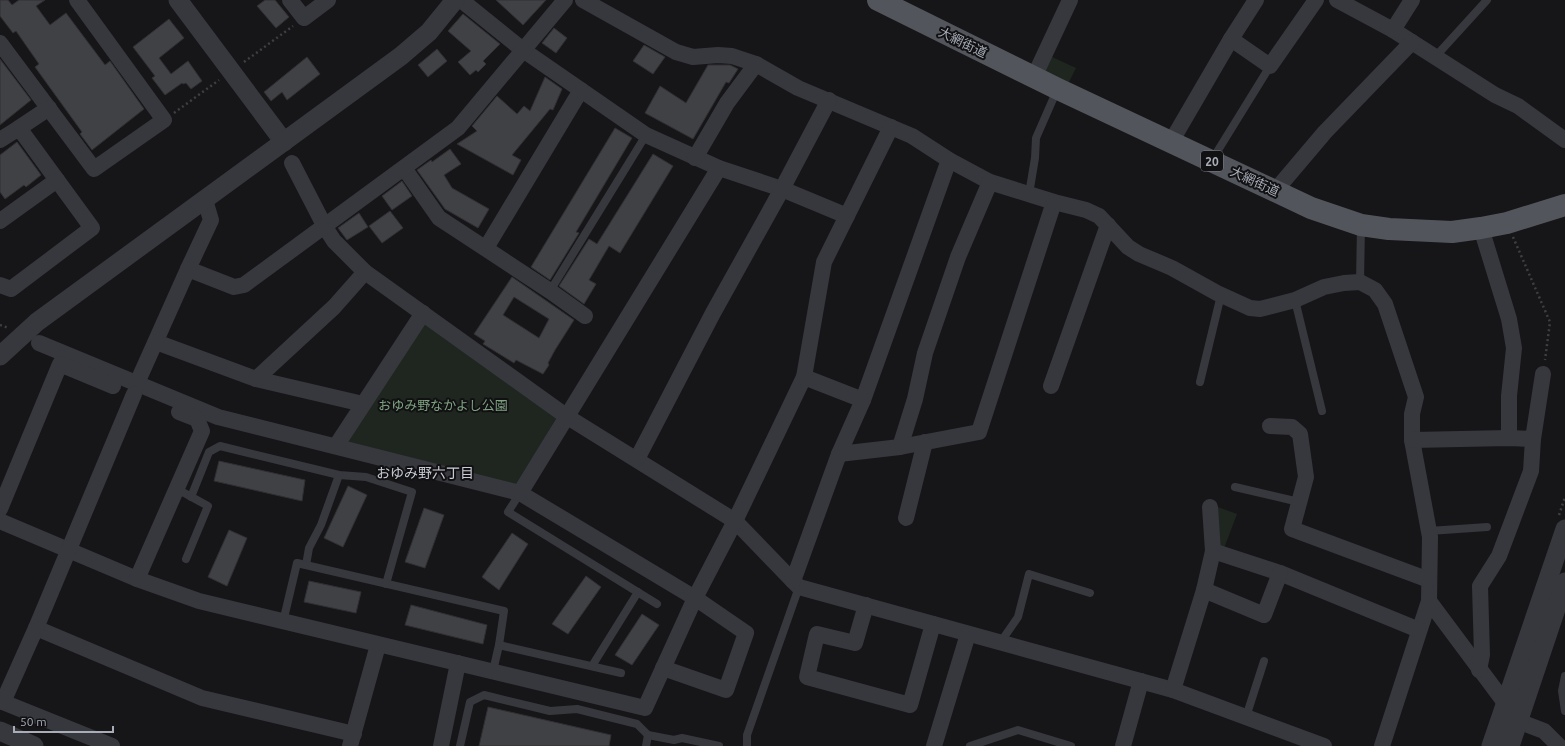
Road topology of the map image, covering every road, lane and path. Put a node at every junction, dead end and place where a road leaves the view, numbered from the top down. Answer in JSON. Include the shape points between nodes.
{"nodes":[{"id":1,"x":77,"y":0,"type":"edge"},
{"id":2,"x":178,"y":0,"type":"edge"},
{"id":3,"x":290,"y":0,"type":"edge"},
{"id":4,"x":328,"y":0,"type":"edge"},
{"id":5,"x":455,"y":0,"type":"edge"},
{"id":6,"x":461,"y":0,"type":"edge"},
{"id":7,"x":565,"y":0,"type":"edge"},
{"id":8,"x":583,"y":0,"type":"edge"},
{"id":9,"x":878,"y":0,"type":"edge"},
{"id":10,"x":1070,"y":0,"type":"edge"},
{"id":11,"x":1256,"y":0,"type":"edge"},
{"id":12,"x":1316,"y":0,"type":"edge"},
{"id":13,"x":1337,"y":0,"type":"edge"},
{"id":14,"x":1412,"y":0,"type":"edge"},
{"id":15,"x":1487,"y":0,"type":"edge"},
{"id":16,"x":1393,"y":30,"type":"junction"},
{"id":17,"x":1230,"y":39,"type":"junction"},
{"id":18,"x":1412,"y":42,"type":"junction"},
{"id":19,"x":0,"y":43,"type":"edge"},
{"id":20,"x":523,"y":50,"type":"junction"},
{"id":21,"x":1436,"y":56,"type":"junction"},
{"id":22,"x":756,"y":64,"type":"junction"},
{"id":23,"x":1270,"y":66,"type":"junction"},
{"id":24,"x":1034,"y":77,"type":"junction"},
{"id":25,"x":1058,"y":89,"type":"junction"},
{"id":26,"x":581,"y":90,"type":"junction"},
{"id":27,"x":829,"y":100,"type":"junction"},
{"id":28,"x":49,"y":108,"type":"junction"},
{"id":29,"x":891,"y":127,"type":"junction"},
{"id":30,"x":19,"y":128,"type":"junction"},
{"id":31,"x":646,"y":135,"type":"junction"},
{"id":32,"x":0,"y":140,"type":"edge"},
{"id":33,"x":1565,"y":140,"type":"edge"},
{"id":34,"x":284,"y":142,"type":"junction"},
{"id":35,"x":1171,"y":142,"type":"junction"},
{"id":36,"x":695,"y":158,"type":"junction"},
{"id":37,"x":950,"y":160,"type":"junction"},
{"id":38,"x":1211,"y":161,"type":"junction"},
{"id":39,"x":292,"y":163,"type":"dead end"},
{"id":40,"x":404,"y":168,"type":"junction"},
{"id":41,"x":719,"y":168,"type":"junction"},
{"id":42,"x":57,"y":180,"type":"junction"},
{"id":43,"x":990,"y":182,"type":"junction"},
{"id":44,"x":782,"y":189,"type":"junction"},
{"id":45,"x":1275,"y":191,"type":"junction"},
{"id":46,"x":1029,"y":194,"type":"junction"},
{"id":47,"x":205,"y":200,"type":"junction"},
{"id":48,"x":1054,"y":202,"type":"junction"},
{"id":49,"x":1565,"y":206,"type":"edge"},
{"id":50,"x":847,"y":216,"type":"junction"},
{"id":51,"x":0,"y":221,"type":"edge"},
{"id":52,"x":1507,"y":223,"type":"junction"},
{"id":53,"x":1108,"y":225,"type":"junction"},
{"id":54,"x":1361,"y":225,"type":"junction"},
{"id":55,"x":325,"y":227,"type":"junction"},
{"id":56,"x":1481,"y":228,"type":"junction"},
{"id":57,"x":486,"y":248,"type":"junction"},
{"id":58,"x":188,"y":269,"type":"junction"},
{"id":59,"x":365,"y":272,"type":"junction"},
{"id":60,"x":1360,"y":282,"type":"junction"},
{"id":61,"x":0,"y":285,"type":"edge"},
{"id":62,"x":550,"y":291,"type":"junction"},
{"id":63,"x":1222,"y":295,"type":"junction"},
{"id":64,"x":1295,"y":300,"type":"junction"},
{"id":65,"x":423,"y":313,"type":"junction"},
{"id":66,"x":585,"y":316,"type":"dead end"},
{"id":67,"x":0,"y":325,"type":"edge"},
{"id":68,"x":9,"y":328,"type":"dead end"},
{"id":69,"x":156,"y":342,"type":"junction"},
{"id":70,"x":39,"y":343,"type":"dead end"},
{"id":71,"x":3,"y":349,"type":"edge"},
{"id":72,"x":1543,"y":374,"type":"joint"},
{"id":73,"x":804,"y":377,"type":"junction"},
{"id":74,"x":256,"y":378,"type":"junction"},
{"id":75,"x":1200,"y":382,"type":"dead end"},
{"id":76,"x":1052,"y":386,"type":"dead end"},
{"id":77,"x":135,"y":389,"type":"junction"},
{"id":78,"x":863,"y":400,"type":"junction"},
{"id":79,"x":363,"y":404,"type":"junction"},
{"id":80,"x":1322,"y":411,"type":"dead end"},
{"id":81,"x":566,"y":416,"type":"junction"},
{"id":82,"x":1270,"y":426,"type":"dead end"},
{"id":83,"x":1509,"y":438,"type":"junction"},
{"id":84,"x":1533,"y":439,"type":"junction"},
{"id":85,"x":1412,"y":440,"type":"junction"},
{"id":86,"x":925,"y":442,"type":"junction"},
{"id":87,"x":336,"y":446,"type":"junction"},
{"id":88,"x":900,"y":446,"type":"junction"},
{"id":89,"x":839,"y":454,"type":"junction"},
{"id":90,"x":637,"y":459,"type":"junction"},
{"id":91,"x":339,"y":475,"type":"junction"},
{"id":92,"x":1235,"y":487,"type":"dead end"},
{"id":93,"x":177,"y":489,"type":"junction"},
{"id":94,"x":520,"y":493,"type":"junction"},
{"id":95,"x":191,"y":497,"type":"junction"},
{"id":96,"x":1299,"y":502,"type":"junction"},
{"id":97,"x":1210,"y":507,"type":"dead end"},
{"id":98,"x":0,"y":509,"type":"edge"},
{"id":99,"x":906,"y":518,"type":"dead end"},
{"id":100,"x":0,"y":521,"type":"edge"},
{"id":101,"x":736,"y":521,"type":"junction"},
{"id":102,"x":1487,"y":527,"type":"dead end"},
{"id":103,"x":1565,"y":529,"type":"edge"},
{"id":104,"x":1429,"y":531,"type":"junction"},
{"id":105,"x":68,"y":550,"type":"junction"},
{"id":106,"x":1213,"y":551,"type":"junction"},
{"id":107,"x":186,"y":559,"type":"dead end"},
{"id":108,"x":306,"y":565,"type":"junction"},
{"id":109,"x":1280,"y":573,"type":"junction"},
{"id":110,"x":137,"y":579,"type":"junction"},
{"id":111,"x":1429,"y":580,"type":"junction"},
{"id":112,"x":1565,"y":582,"type":"edge"},
{"id":113,"x":386,"y":584,"type":"junction"},
{"id":114,"x":796,"y":584,"type":"junction"},
{"id":115,"x":1204,"y":590,"type":"junction"},
{"id":116,"x":638,"y":592,"type":"junction"},
{"id":117,"x":1090,"y":593,"type":"dead end"},
{"id":118,"x":695,"y":598,"type":"junction"},
{"id":119,"x":1429,"y":601,"type":"junction"},
{"id":120,"x":657,"y":604,"type":"dead end"},
{"id":121,"x":866,"y":605,"type":"junction"},
{"id":122,"x":283,"y":622,"type":"junction"},
{"id":123,"x":933,"y":624,"type":"junction"},
{"id":124,"x":36,"y":628,"type":"junction"},
{"id":125,"x":1419,"y":630,"type":"junction"},
{"id":126,"x":968,"y":634,"type":"junction"},
{"id":127,"x":1000,"y":643,"type":"junction"},
{"id":128,"x":378,"y":645,"type":"junction"},
{"id":129,"x":499,"y":645,"type":"junction"},
{"id":130,"x":1264,"y":661,"type":"dead end"},
{"id":131,"x":458,"y":664,"type":"junction"},
{"id":132,"x":592,"y":666,"type":"junction"},
{"id":133,"x":663,"y":668,"type":"junction"},
{"id":134,"x":1479,"y":670,"type":"junction"},
{"id":135,"x":493,"y":671,"type":"junction"},
{"id":136,"x":622,"y":673,"type":"dead end"},
{"id":137,"x":1565,"y":676,"type":"edge"},
{"id":138,"x":1141,"y":681,"type":"junction"},
{"id":139,"x":1173,"y":690,"type":"junction"},
{"id":140,"x":2,"y":701,"type":"edge"},
{"id":141,"x":1505,"y":703,"type":"junction"},
{"id":142,"x":1565,"y":711,"type":"edge"},
{"id":143,"x":1246,"y":716,"type":"junction"},
{"id":144,"x":1518,"y":721,"type":"junction"},
{"id":145,"x":0,"y":731,"type":"edge"},
{"id":146,"x":648,"y":736,"type":"junction"},
{"id":147,"x":352,"y":740,"type":"edge"},
{"id":148,"x":34,"y":746,"type":"edge"},
{"id":149,"x":112,"y":746,"type":"edge"},
{"id":150,"x":441,"y":746,"type":"edge"},
{"id":151,"x":460,"y":746,"type":"edge"},
{"id":152,"x":646,"y":746,"type":"edge"},
{"id":153,"x":719,"y":746,"type":"edge"},
{"id":154,"x":747,"y":746,"type":"edge"},
{"id":155,"x":935,"y":746,"type":"edge"},
{"id":156,"x":970,"y":746,"type":"edge"},
{"id":157,"x":1071,"y":746,"type":"edge"},
{"id":158,"x":1123,"y":746,"type":"edge"},
{"id":159,"x":1324,"y":746,"type":"edge"},
{"id":160,"x":1382,"y":746,"type":"edge"},
{"id":161,"x":1491,"y":746,"type":"edge"},
{"id":162,"x":1510,"y":746,"type":"edge"},
{"id":163,"x":1559,"y":746,"type":"edge"}],
"edges":[{"from":1,"to":28,"type":"street","via":[[164,120],[94,169]]},
{"from":2,"to":34,"type":"street"},
{"from":3,"to":4,"type":"street","via":[[304,18]]},
{"from":5,"to":34,"type":"street","via":[[428,32],[401,56]]},
{"from":6,"to":20,"type":"street"},
{"from":7,"to":20,"type":"street"},
{"from":8,"to":22,"type":"street","via":[[676,52],[693,57],[732,56]]},
{"from":9,"to":24,"type":"main road","name":"大網街道","number":"20"},
{"from":10,"to":24,"type":"street"},
{"from":11,"to":17,"type":"street"},
{"from":12,"to":23,"type":"street"},
{"from":13,"to":16,"type":"street"},
{"from":14,"to":16,"type":"street"},
{"from":15,"to":21,"type":"lane"},
{"from":16,"to":18,"type":"street"},
{"from":17,"to":23,"type":"street"},
{"from":17,"to":35,"type":"street"},
{"from":18,"to":21,"type":"street"},
{"from":18,"to":45,"type":"street","via":[[1325,132]]},
{"from":19,"to":28,"type":"street"},
{"from":20,"to":26,"type":"street"},
{"from":20,"to":40,"type":"street","via":[[458,128]]},
{"from":21,"to":33,"type":"street","via":[[1495,95],[1518,106]]},
{"from":22,"to":27,"type":"street","via":[[798,88]]},
{"from":22,"to":36,"type":"street","via":[[727,103]]},
{"from":23,"to":38,"type":"lane"},
{"from":24,"to":25,"type":"main road","name":"大網街道","number":"20"},
{"from":25,"to":35,"type":"main road","name":"大網街道","number":"20"},
{"from":25,"to":46,"type":"lane","via":[[1036,138],[1036,158]]},
{"from":26,"to":31,"type":"street"},
{"from":26,"to":57,"type":"street"},
{"from":27,"to":29,"type":"street"},
{"from":27,"to":44,"type":"street"},
{"from":28,"to":30,"type":"street"},
{"from":29,"to":37,"type":"street","via":[[912,136]]},
{"from":29,"to":50,"type":"street"},
{"from":30,"to":32,"type":"street"},
{"from":30,"to":42,"type":"street"},
{"from":31,"to":36,"type":"street"},
{"from":31,"to":62,"type":"lane"},
{"from":34,"to":47,"type":"street"},
{"from":35,"to":38,"type":"main road","name":"大網街道","number":"20"},
{"from":36,"to":41,"type":"street"},
{"from":37,"to":43,"type":"street"},
{"from":37,"to":78,"type":"street"},
{"from":38,"to":45,"type":"main road","name":"大網街道","number":"20"},
{"from":39,"to":55,"type":"street"},
{"from":40,"to":55,"type":"street"},
{"from":40,"to":57,"type":"street","via":[[439,218]]},
{"from":41,"to":44,"type":"street"},
{"from":41,"to":81,"type":"street"},
{"from":42,"to":51,"type":"street"},
{"from":42,"to":61,"type":"street","via":[[92,228],[11,289]]},
{"from":43,"to":46,"type":"street"},
{"from":43,"to":88,"type":"street","via":[[958,257],[925,353],[915,399]]},
{"from":44,"to":50,"type":"street"},
{"from":44,"to":90,"type":"street","via":[[713,313]]},
{"from":45,"to":54,"type":"main road","name":"大網街道","number":"20","via":[[1311,208]]},
{"from":46,"to":48,"type":"street"},
{"from":47,"to":58,"type":"street","via":[[211,220]]},
{"from":47,"to":71,"type":"street"},
{"from":48,"to":53,"type":"street","via":[[1086,210],[1099,216]]},
{"from":48,"to":86,"type":"street","via":[[979,432]]},
{"from":49,"to":52,"type":"main road","name":"大網街道","number":"20"},
{"from":50,"to":73,"type":"street","via":[[824,262]]},
{"from":52,"to":56,"type":"main road","name":"大網街道","number":"20"},
{"from":52,"to":72,"type":"path","via":[[1550,322]]},
{"from":53,"to":63,"type":"street","via":[[1128,247],[1139,254],[1172,268]]},
{"from":53,"to":76,"type":"street"},
{"from":54,"to":56,"type":"main road","name":"大網街道","number":"20","via":[[1420,232],[1452,232]]},
{"from":54,"to":60,"type":"lane"},
{"from":55,"to":58,"type":"street","via":[[244,285],[234,287]]},
{"from":55,"to":59,"type":"street","via":[[334,241]]},
{"from":56,"to":83,"type":"street","via":[[1509,319],[1514,348],[1509,396]]},
{"from":57,"to":62,"type":"street"},
{"from":58,"to":69,"type":"street"},
{"from":59,"to":65,"type":"street"},
{"from":59,"to":74,"type":"street","via":[[334,307]]},
{"from":60,"to":64,"type":"street","via":[[1324,288]]},
{"from":60,"to":85,"type":"street","via":[[1375,290],[1385,304],[1416,397],[1412,414]]},
{"from":62,"to":66,"type":"street"},
{"from":63,"to":64,"type":"street","via":[[1250,308],[1260,309]]},
{"from":63,"to":75,"type":"lane"},
{"from":64,"to":80,"type":"lane"},
{"from":65,"to":79,"type":"street"},
{"from":65,"to":81,"type":"street"},
{"from":67,"to":68,"type":"path"},
{"from":69,"to":74,"type":"street"},
{"from":69,"to":77,"type":"street"},
{"from":70,"to":77,"type":"street"},
{"from":72,"to":84,"type":"street"},
{"from":73,"to":78,"type":"street"},
{"from":73,"to":101,"type":"street"},
{"from":74,"to":79,"type":"street"},
{"from":77,"to":87,"type":"street","via":[[218,417]]},
{"from":77,"to":93,"type":"street","via":[[197,419],[202,431]]},
{"from":77,"to":98,"type":"street","via":[[60,364]]},
{"from":77,"to":105,"type":"street"},
{"from":78,"to":89,"type":"street"},
{"from":79,"to":87,"type":"street"},
{"from":81,"to":90,"type":"street"},
{"from":81,"to":94,"type":"street"},
{"from":82,"to":96,"type":"street","via":[[1292,427],[1300,434],[1306,477]]},
{"from":83,"to":84,"type":"street"},
{"from":83,"to":85,"type":"street"},
{"from":84,"to":134,"type":"street","via":[[1531,471],[1499,556],[1480,586],[1482,655]]},
{"from":85,"to":104,"type":"street"},
{"from":86,"to":88,"type":"street"},
{"from":86,"to":99,"type":"street"},
{"from":87,"to":94,"type":"street"},
{"from":88,"to":89,"type":"street"},
{"from":89,"to":114,"type":"street"},
{"from":90,"to":101,"type":"street"},
{"from":91,"to":95,"type":"lane","via":[[220,446],[208,452]]},
{"from":91,"to":108,"type":"lane","via":[[322,525],[309,548]]},
{"from":91,"to":113,"type":"lane","via":[[366,477],[412,492]]},
{"from":92,"to":96,"type":"lane"},
{"from":93,"to":95,"type":"lane"},
{"from":93,"to":110,"type":"street"},
{"from":94,"to":116,"type":"lane","via":[[508,512]]},
{"from":94,"to":118,"type":"street"},
{"from":95,"to":107,"type":"lane","via":[[208,506]]},
{"from":96,"to":111,"type":"street","via":[[1292,529]]},
{"from":97,"to":106,"type":"street"},
{"from":100,"to":105,"type":"street"},
{"from":101,"to":114,"type":"street"},
{"from":101,"to":118,"type":"street"},
{"from":102,"to":104,"type":"lane"},
{"from":103,"to":141,"type":"street"},
{"from":104,"to":111,"type":"street"},
{"from":105,"to":110,"type":"street"},
{"from":105,"to":124,"type":"street"},
{"from":106,"to":109,"type":"street"},
{"from":106,"to":115,"type":"street"},
{"from":108,"to":113,"type":"lane"},
{"from":108,"to":122,"type":"lane","via":[[297,563]]},
{"from":109,"to":115,"type":"street","via":[[1264,615]]},
{"from":109,"to":125,"type":"street"},
{"from":110,"to":122,"type":"street","via":[[199,601]]},
{"from":111,"to":119,"type":"street"},
{"from":112,"to":144,"type":"street"},
{"from":113,"to":129,"type":"lane","via":[[504,611]]},
{"from":114,"to":121,"type":"street"},
{"from":114,"to":154,"type":"lane","via":[[747,735]]},
{"from":115,"to":139,"type":"street"},
{"from":116,"to":120,"type":"lane"},
{"from":116,"to":132,"type":"lane"},
{"from":117,"to":127,"type":"lane","via":[[1029,574],[1018,617]]},
{"from":118,"to":133,"type":"street"},
{"from":118,"to":133,"type":"street","via":[[746,633],[726,690]]},
{"from":119,"to":125,"type":"street"},
{"from":119,"to":134,"type":"street"},
{"from":121,"to":123,"type":"street"},
{"from":121,"to":123,"type":"street","via":[[855,643],[818,634],[807,676],[910,705]]},
{"from":122,"to":128,"type":"street"},
{"from":123,"to":126,"type":"street"},
{"from":124,"to":140,"type":"street"},
{"from":124,"to":147,"type":"street","via":[[202,698]]},
{"from":125,"to":160,"type":"street"},
{"from":126,"to":127,"type":"street"},
{"from":126,"to":155,"type":"street"},
{"from":127,"to":138,"type":"street"},
{"from":128,"to":131,"type":"street"},
{"from":128,"to":147,"type":"street"},
{"from":129,"to":132,"type":"lane"},
{"from":129,"to":135,"type":"lane"},
{"from":130,"to":143,"type":"lane"},
{"from":131,"to":135,"type":"street"},
{"from":131,"to":150,"type":"street"},
{"from":132,"to":136,"type":"lane"},
{"from":133,"to":135,"type":"street","via":[[645,708]]},
{"from":134,"to":141,"type":"street"},
{"from":137,"to":142,"type":"lane","via":[[1562,691]]},
{"from":138,"to":139,"type":"street"},
{"from":138,"to":158,"type":"street"},
{"from":139,"to":143,"type":"street"},
{"from":140,"to":149,"type":"street"},
{"from":141,"to":161,"type":"street"},
{"from":143,"to":159,"type":"street"},
{"from":144,"to":162,"type":"street"},
{"from":144,"to":163,"type":"street","via":[[1544,731]]},
{"from":145,"to":148,"type":"street"},
{"from":146,"to":151,"type":"lane","via":[[637,724],[577,709],[550,711],[484,695],[470,702]]},
{"from":146,"to":152,"type":"lane"},
{"from":146,"to":153,"type":"lane","via":[[674,740],[682,738]]},
{"from":156,"to":157,"type":"lane","via":[[1018,730]]}]}
